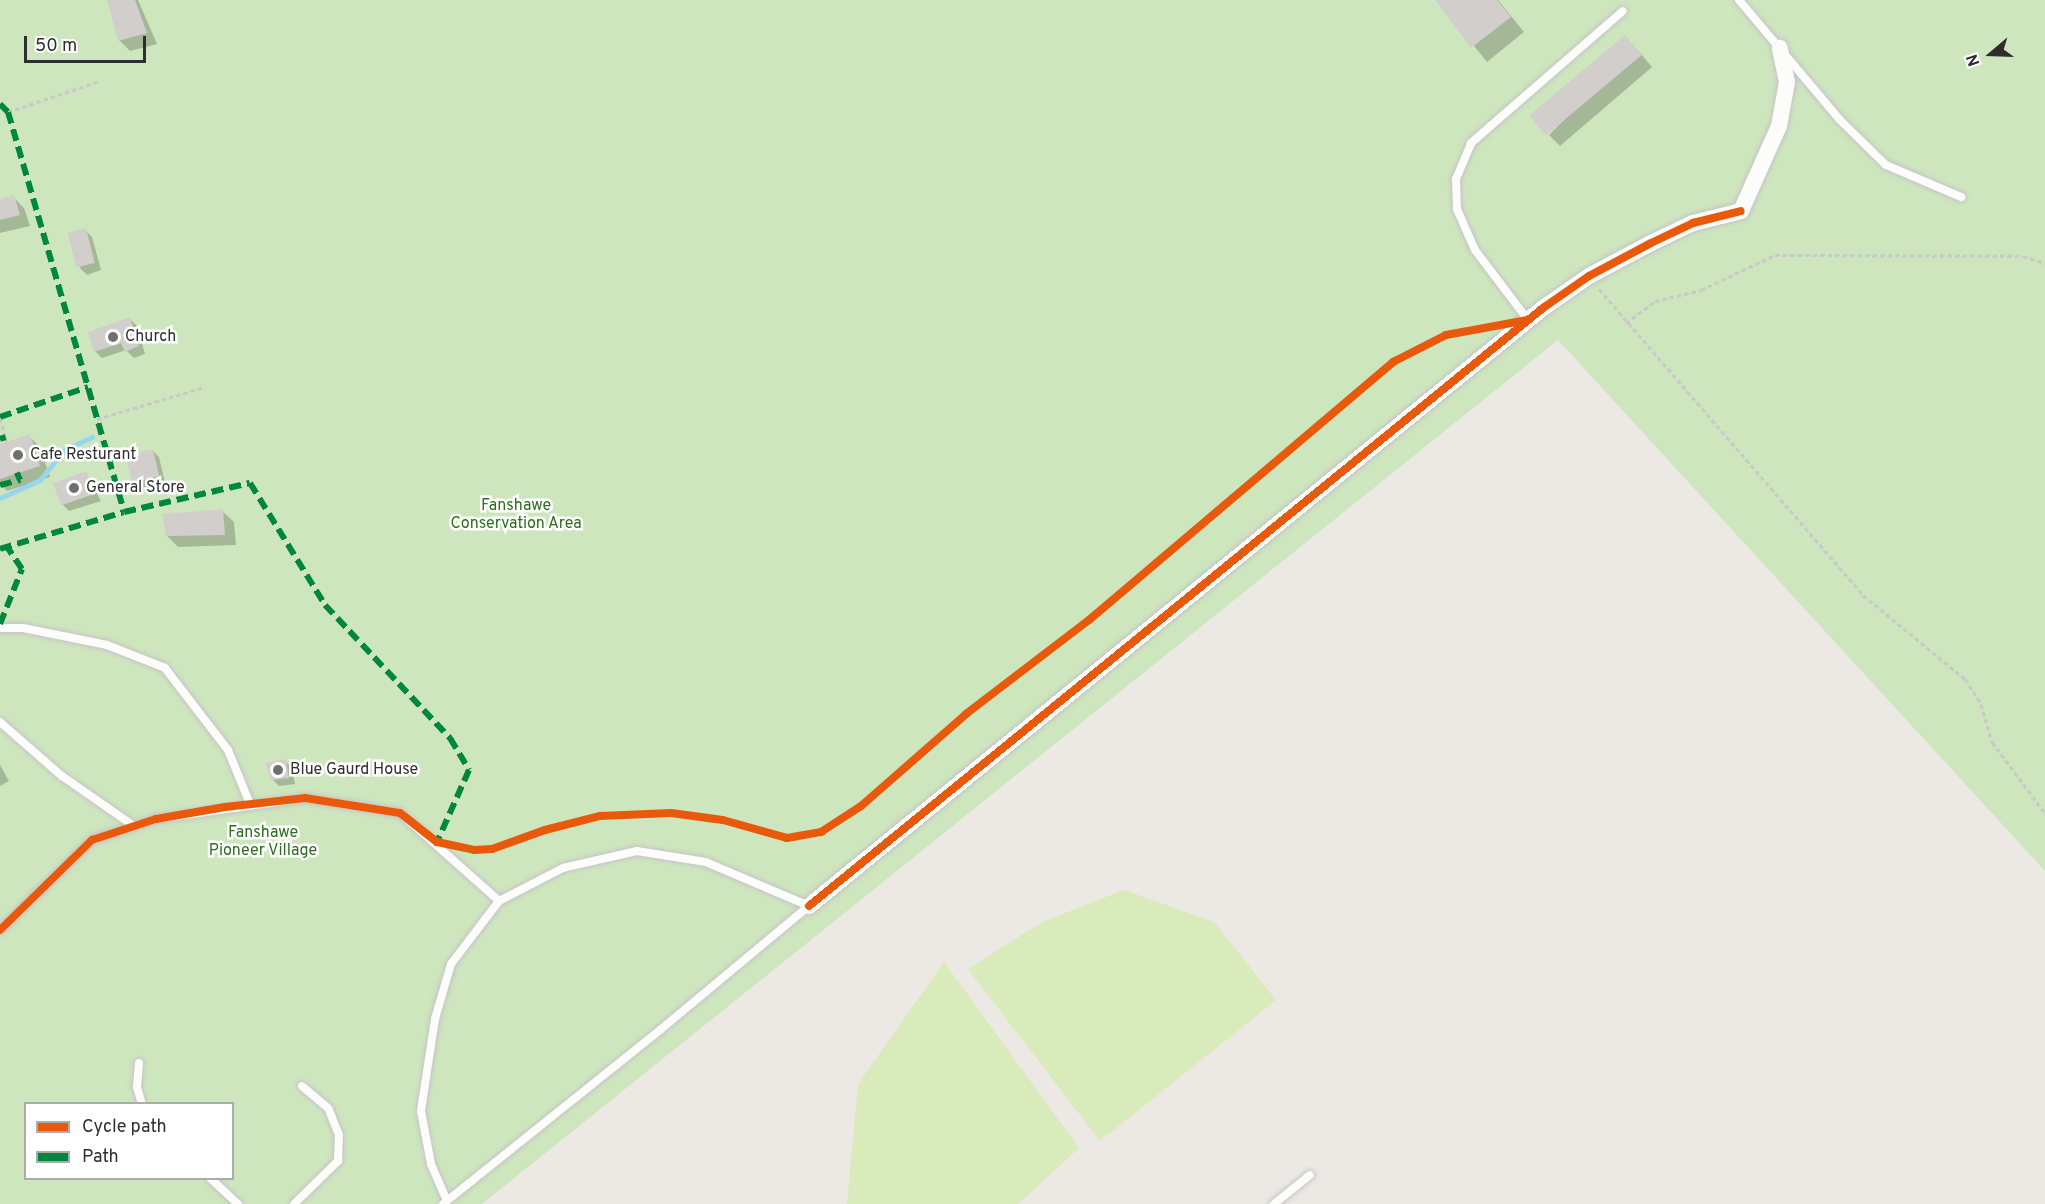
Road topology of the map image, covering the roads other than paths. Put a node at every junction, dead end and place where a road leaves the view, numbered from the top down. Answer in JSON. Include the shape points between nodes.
{"nodes":[{"id":1,"x":1739,"y":0,"type":"edge"},
{"id":2,"x":1623,"y":10,"type":"dead end"},
{"id":3,"x":1780,"y":48,"type":"junction"},
{"id":4,"x":1961,"y":197,"type":"dead end"},
{"id":5,"x":1528,"y":320,"type":"junction"},
{"id":6,"x":0,"y":628,"type":"edge"},
{"id":7,"x":0,"y":722,"type":"edge"},
{"id":8,"x":250,"y":804,"type":"junction"},
{"id":9,"x":134,"y":826,"type":"junction"},
{"id":10,"x":499,"y":902,"type":"junction"},
{"id":11,"x":809,"y":906,"type":"junction"},
{"id":12,"x":0,"y":930,"type":"edge"},
{"id":13,"x":140,"y":1063,"type":"dead end"},
{"id":14,"x":302,"y":1086,"type":"dead end"},
{"id":15,"x":141,"y":1102,"type":"edge"},
{"id":16,"x":1310,"y":1174,"type":"dead end"},
{"id":17,"x":211,"y":1180,"type":"edge"},
{"id":18,"x":445,"y":1202,"type":"edge"},
{"id":19,"x":238,"y":1204,"type":"edge"},
{"id":20,"x":294,"y":1204,"type":"edge"},
{"id":21,"x":1274,"y":1204,"type":"edge"}],
"edges":[{"from":1,"to":3,"type":"lane"},
{"from":2,"to":5,"type":"lane","via":[[1471,143],[1456,179],[1457,209],[1475,250]]},
{"from":3,"to":4,"type":"lane","via":[[1840,120],[1886,165]]},
{"from":3,"to":5,"type":"street","via":[[1787,82],[1779,126],[1741,211],[1694,223],[1589,276]]},
{"from":5,"to":11,"type":"street"},
{"from":6,"to":8,"type":"lane","via":[[23,628],[107,645],[165,668],[228,750]]},
{"from":7,"to":9,"type":"lane","via":[[62,776]]},
{"from":8,"to":9,"type":"lane"},
{"from":8,"to":10,"type":"lane","via":[[305,798],[400,813]]},
{"from":9,"to":12,"type":"lane","via":[[92,840]]},
{"from":10,"to":11,"type":"lane","via":[[563,868],[637,851],[706,862]]},
{"from":10,"to":18,"type":"lane","via":[[451,964],[435,1020],[421,1111],[431,1164]]},
{"from":11,"to":18,"type":"lane"},
{"from":13,"to":15,"type":"lane","via":[[137,1087]]},
{"from":14,"to":20,"type":"lane","via":[[328,1108],[339,1135],[338,1161]]},
{"from":16,"to":21,"type":"lane"},
{"from":17,"to":19,"type":"lane"}]}
